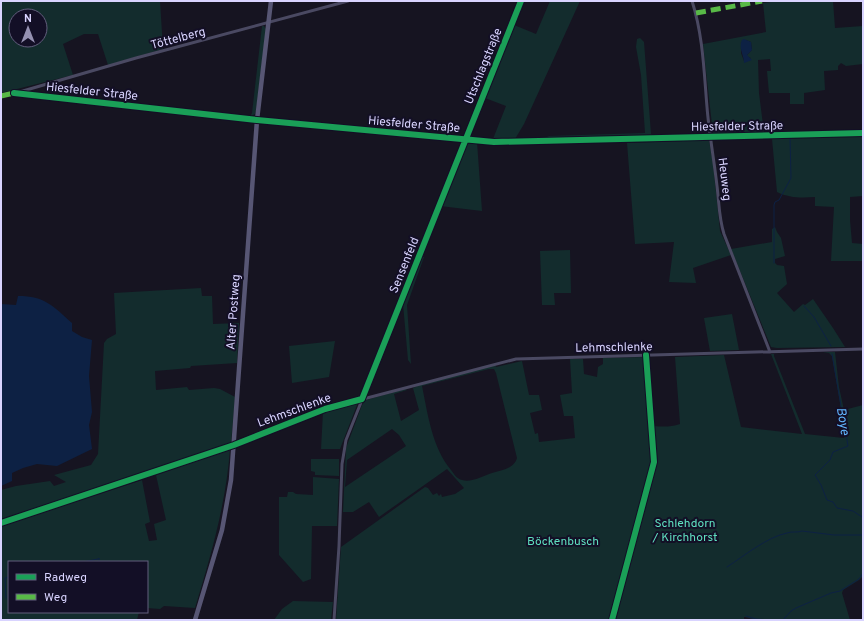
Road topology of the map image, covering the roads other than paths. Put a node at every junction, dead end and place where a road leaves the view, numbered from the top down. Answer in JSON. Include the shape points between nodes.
{"nodes":[{"id":1,"x":271,"y":1,"type":"edge"},
{"id":2,"x":348,"y":1,"type":"edge"},
{"id":3,"x":521,"y":1,"type":"edge"},
{"id":4,"x":692,"y":1,"type":"edge"},
{"id":5,"x":268,"y":23,"type":"junction"},
{"id":6,"x":14,"y":93,"type":"joint"},
{"id":7,"x":257,"y":120,"type":"junction"},
{"id":8,"x":863,"y":133,"type":"edge"},
{"id":9,"x":710,"y":137,"type":"junction"},
{"id":10,"x":465,"y":140,"type":"junction"},
{"id":11,"x":863,"y":349,"type":"edge"},
{"id":12,"x":770,"y":352,"type":"junction"},
{"id":13,"x":362,"y":399,"type":"junction"},
{"id":14,"x":234,"y":445,"type":"junction"},
{"id":15,"x":195,"y":620,"type":"edge"},
{"id":16,"x":334,"y":620,"type":"edge"}],
"edges":[{"from":1,"to":5,"type":"main road","name":"Alter Postweg"},
{"from":2,"to":5,"type":"street","name":"Töttelberg"},
{"from":3,"to":10,"type":"street","name":"Utschlagstraße"},
{"from":4,"to":9,"type":"street","name":"Heuweg","via":[[700,34]]},
{"from":5,"to":6,"type":"street","name":"Töttelberg"},
{"from":5,"to":7,"type":"main road","name":"Alter Postweg"},
{"from":6,"to":7,"type":"street","name":"Hiesfelder Straße"},
{"from":7,"to":10,"type":"street","name":"Hiesfelder Straße"},
{"from":7,"to":14,"type":"main road","name":"Alter Postweg"},
{"from":8,"to":9,"type":"street","name":"Hiesfelder Straße"},
{"from":9,"to":10,"type":"street","name":"Hiesfelder Straße","via":[[494,142]]},
{"from":9,"to":12,"type":"street","name":"Heuweg","via":[[722,228]]},
{"from":10,"to":13,"type":"street","name":"Sensenfeld"},
{"from":11,"to":12,"type":"street","name":"Lehmschlenke"},
{"from":12,"to":13,"type":"street","name":"Lehmschlenke","via":[[516,359]]},
{"from":13,"to":14,"type":"street","name":"Lehmschlenke","via":[[313,413]]},
{"from":13,"to":16,"type":"street","name":"Sensenfeld","via":[[346,440],[342,459]]},
{"from":14,"to":15,"type":"main road","name":"Alter Postweg","via":[[225,517]]}]}
